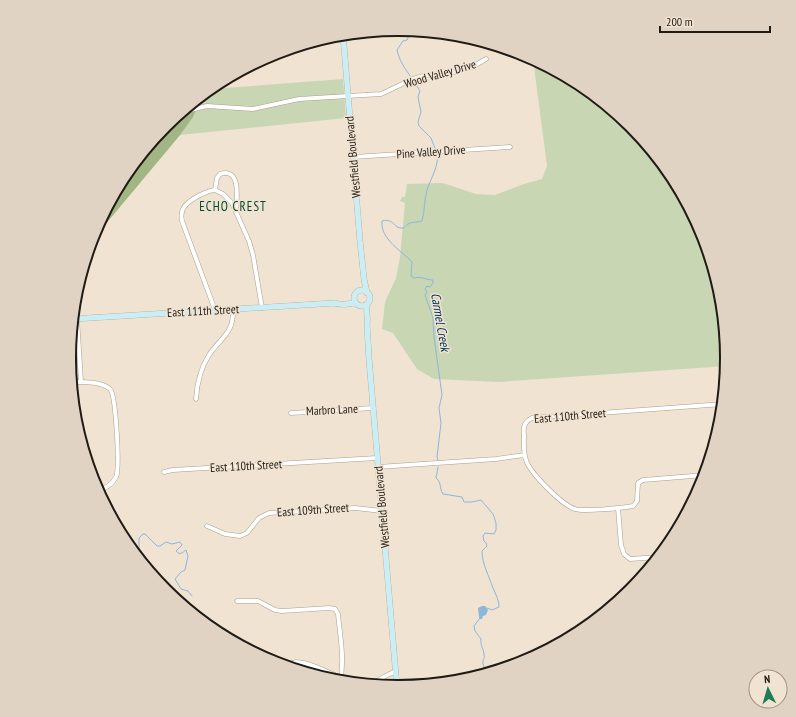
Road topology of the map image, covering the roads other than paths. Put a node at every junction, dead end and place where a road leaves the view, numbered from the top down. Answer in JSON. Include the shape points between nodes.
{"nodes":[{"id":1,"x":344,"y":41,"type":"edge"},
{"id":2,"x":486,"y":59,"type":"dead end"},
{"id":3,"x":348,"y":97,"type":"junction"},
{"id":4,"x":194,"y":109,"type":"edge"},
{"id":5,"x":510,"y":147,"type":"dead end"},
{"id":6,"x":353,"y":157,"type":"junction"},
{"id":7,"x":215,"y":190,"type":"junction"},
{"id":8,"x":236,"y":211,"type":"junction"},
{"id":9,"x":364,"y":279,"type":"junction"},
{"id":10,"x":367,"y":293,"type":"junction"},
{"id":11,"x":356,"y":294,"type":"junction"},
{"id":12,"x":335,"y":303,"type":"junction"},
{"id":13,"x":357,"y":304,"type":"junction"},
{"id":14,"x":367,"y":304,"type":"junction"},
{"id":15,"x":262,"y":308,"type":"junction"},
{"id":16,"x":233,"y":309,"type":"junction"},
{"id":17,"x":215,"y":310,"type":"junction"},
{"id":18,"x":78,"y":319,"type":"edge"},
{"id":19,"x":367,"y":325,"type":"junction"},
{"id":20,"x":76,"y":335,"type":"edge"},
{"id":21,"x":76,"y":382,"type":"edge"},
{"id":22,"x":80,"y":382,"type":"junction"},
{"id":23,"x":196,"y":399,"type":"dead end"},
{"id":24,"x":717,"y":404,"type":"edge"},
{"id":25,"x":373,"y":408,"type":"junction"},
{"id":26,"x":292,"y":413,"type":"dead end"},
{"id":27,"x":525,"y":455,"type":"junction"},
{"id":28,"x":377,"y":458,"type":"junction"},
{"id":29,"x":378,"y":468,"type":"junction"},
{"id":30,"x":164,"y":472,"type":"dead end"},
{"id":31,"x":698,"y":476,"type":"edge"},
{"id":32,"x":103,"y":489,"type":"edge"},
{"id":33,"x":618,"y":508,"type":"junction"},
{"id":34,"x":382,"y":511,"type":"junction"},
{"id":35,"x":207,"y":526,"type":"dead end"},
{"id":36,"x":652,"y":557,"type":"edge"},
{"id":37,"x":237,"y":601,"type":"dead end"},
{"id":38,"x":292,"y":663,"type":"edge"},
{"id":39,"x":396,"y":672,"type":"junction"},
{"id":40,"x":342,"y":676,"type":"joint"},
{"id":41,"x":378,"y":680,"type":"edge"},
{"id":42,"x":397,"y":681,"type":"edge"}],
"edges":[{"from":1,"to":3,"type":"main road","name":"Westfield Boulevard"},
{"from":2,"to":3,"type":"street","name":"Wood Valley Drive","via":[[454,72],[423,76],[381,94]]},
{"from":3,"to":4,"type":"street","name":"Wood Valley Drive","via":[[299,99],[253,109],[207,106]]},
{"from":3,"to":6,"type":"main road","name":"Westfield Boulevard"},
{"from":5,"to":6,"type":"street","name":"Pine Valley Drive"},
{"from":6,"to":9,"type":"main road","name":"Westfield Boulevard"},
{"from":7,"to":8,"type":"street","via":[[229,199]]},
{"from":7,"to":8,"type":"street","via":[[220,174],[232,175],[236,185]]},
{"from":7,"to":17,"type":"street","via":[[192,199],[184,207],[181,215]]},
{"from":8,"to":15,"type":"street","via":[[251,248]]},
{"from":9,"to":10,"type":"main road","name":"Westfield Boulevard"},
{"from":9,"to":11,"type":"main road"},
{"from":10,"to":11,"type":"main road","via":[[362,291]]},
{"from":10,"to":14,"type":"main road"},
{"from":11,"to":12,"type":"main road","name":"East 111th Street"},
{"from":11,"to":13,"type":"main road","via":[[354,300]]},
{"from":12,"to":13,"type":"main road","name":"East 111th Street"},
{"from":12,"to":15,"type":"main road","name":"East 111th Street"},
{"from":13,"to":14,"type":"main road"},
{"from":13,"to":19,"type":"main road","name":"Westfield Boulevard"},
{"from":14,"to":19,"type":"main road","name":"Westfield Boulevard"},
{"from":15,"to":16,"type":"main road","name":"East 111th Street"},
{"from":16,"to":17,"type":"main road","name":"East 111th Street"},
{"from":16,"to":23,"type":"street","via":[[231,327],[208,356],[201,370]]},
{"from":17,"to":18,"type":"main road","name":"East 111th Street"},
{"from":19,"to":25,"type":"main road","name":"Westfield Boulevard"},
{"from":20,"to":22,"type":"street"},
{"from":21,"to":22,"type":"street"},
{"from":22,"to":32,"type":"street","via":[[103,385],[110,390],[114,399],[117,473],[111,484]]},
{"from":24,"to":27,"type":"street","name":"East 110th Street","via":[[532,418],[523,427]]},
{"from":25,"to":26,"type":"street","name":"Marbro Lane"},
{"from":25,"to":28,"type":"main road","name":"Westfield Boulevard"},
{"from":27,"to":29,"type":"street"},
{"from":27,"to":33,"type":"street","via":[[527,464],[536,478],[570,507],[576,510]]},
{"from":28,"to":29,"type":"main road","name":"Westfield Boulevard"},
{"from":28,"to":30,"type":"street","name":"East 110th Street"},
{"from":29,"to":34,"type":"main road","name":"Westfield Boulevard"},
{"from":31,"to":33,"type":"street","via":[[640,481],[635,504]]},
{"from":33,"to":36,"type":"street","via":[[624,554],[630,559]]},
{"from":34,"to":35,"type":"street","name":"East 109th Street","via":[[355,508],[269,513],[259,518],[240,536],[225,534]]},
{"from":34,"to":39,"type":"main road","name":"Westfield Boulevard"},
{"from":37,"to":40,"type":"street","via":[[258,601],[282,612],[335,609],[338,614]]},
{"from":38,"to":40,"type":"street","via":[[304,663]]},
{"from":39,"to":41,"type":"street"},
{"from":39,"to":42,"type":"main road","name":"Westfield Boulevard"}]}
